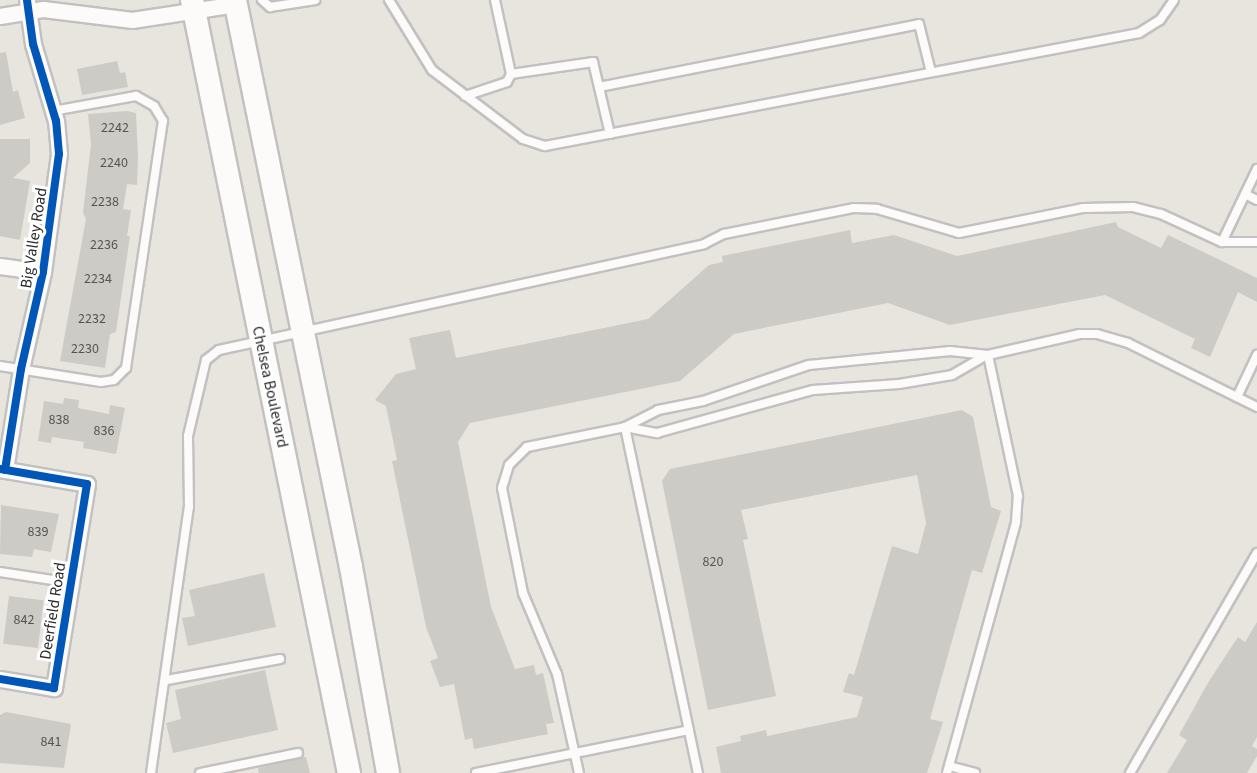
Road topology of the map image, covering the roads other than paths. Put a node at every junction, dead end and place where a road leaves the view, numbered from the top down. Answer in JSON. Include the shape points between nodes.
{"nodes":[{"id":1,"x":262,"y":0,"type":"edge"},
{"id":2,"x":315,"y":0,"type":"edge"},
{"id":3,"x":389,"y":0,"type":"edge"},
{"id":4,"x":495,"y":0,"type":"edge"},
{"id":5,"x":1174,"y":0,"type":"edge"},
{"id":6,"x":240,"y":1,"type":"edge"},
{"id":7,"x":28,"y":5,"type":"edge"},
{"id":8,"x":193,"y":6,"type":"edge"},
{"id":9,"x":0,"y":16,"type":"edge"},
{"id":10,"x":931,"y":72,"type":"junction"},
{"id":11,"x":511,"y":74,"type":"junction"},
{"id":12,"x":599,"y":87,"type":"junction"},
{"id":13,"x":465,"y":96,"type":"junction"},
{"id":14,"x":54,"y":111,"type":"junction"},
{"id":15,"x":610,"y":134,"type":"junction"},
{"id":16,"x":1257,"y":169,"type":"edge"},
{"id":17,"x":1245,"y":194,"type":"junction"},
{"id":18,"x":1257,"y":200,"type":"edge"},
{"id":19,"x":1222,"y":242,"type":"junction"},
{"id":20,"x":1257,"y":242,"type":"edge"},
{"id":21,"x":0,"y":266,"type":"edge"},
{"id":22,"x":43,"y":272,"type":"junction"},
{"id":23,"x":302,"y":331,"type":"junction"},
{"id":24,"x":260,"y":339,"type":"junction"},
{"id":25,"x":988,"y":355,"type":"junction"},
{"id":26,"x":1257,"y":355,"type":"edge"},
{"id":27,"x":0,"y":366,"type":"edge"},
{"id":28,"x":21,"y":369,"type":"junction"},
{"id":29,"x":1237,"y":397,"type":"junction"},
{"id":30,"x":1257,"y":406,"type":"edge"},
{"id":31,"x":625,"y":427,"type":"junction"},
{"id":32,"x":3,"y":470,"type":"edge"},
{"id":33,"x":1257,"y":553,"type":"edge"},
{"id":34,"x":0,"y":572,"type":"edge"},
{"id":35,"x":72,"y":583,"type":"junction"},
{"id":36,"x":280,"y":659,"type":"dead end"},
{"id":37,"x":0,"y":679,"type":"edge"},
{"id":38,"x":167,"y":680,"type":"junction"},
{"id":39,"x":689,"y":730,"type":"junction"},
{"id":40,"x":575,"y":752,"type":"junction"},
{"id":41,"x":298,"y":753,"type":"dead end"},
{"id":42,"x":948,"y":770,"type":"edge"},
{"id":43,"x":151,"y":773,"type":"edge"},
{"id":44,"x":200,"y":773,"type":"edge"},
{"id":45,"x":349,"y":773,"type":"edge"},
{"id":46,"x":388,"y":773,"type":"edge"},
{"id":47,"x":476,"y":773,"type":"edge"},
{"id":48,"x":579,"y":773,"type":"edge"},
{"id":49,"x":698,"y":773,"type":"edge"},
{"id":50,"x":959,"y":773,"type":"edge"},
{"id":51,"x":975,"y":773,"type":"edge"},
{"id":52,"x":1130,"y":773,"type":"edge"}],
"edges":[{"from":1,"to":2,"type":"lane","via":[[270,7]]},
{"from":3,"to":13,"type":"lane","via":[[432,70]]},
{"from":4,"to":11,"type":"lane"},
{"from":5,"to":10,"type":"lane","via":[[1160,20],[1139,33]]},
{"from":6,"to":8,"type":"street"},
{"from":6,"to":23,"type":"main road"},
{"from":7,"to":8,"type":"street","via":[[132,21]]},
{"from":7,"to":9,"type":"street"},
{"from":7,"to":14,"type":"street","name":"Big Valley Road","via":[[33,44]]},
{"from":8,"to":24,"type":"main road","name":"Chelsea Boulevard"},
{"from":10,"to":12,"type":"lane","via":[[919,24]]},
{"from":10,"to":15,"type":"lane"},
{"from":11,"to":12,"type":"lane","via":[[593,62]]},
{"from":11,"to":13,"type":"lane","via":[[507,82]]},
{"from":12,"to":15,"type":"lane"},
{"from":13,"to":15,"type":"lane","via":[[523,139],[545,146]]},
{"from":14,"to":22,"type":"street","name":"Big Valley Road","via":[[58,167]]},
{"from":14,"to":28,"type":"lane","via":[[136,96],[158,111],[163,136],[123,373],[101,382]]},
{"from":16,"to":17,"type":"lane"},
{"from":17,"to":18,"type":"lane"},
{"from":17,"to":19,"type":"lane"},
{"from":19,"to":20,"type":"lane"},
{"from":19,"to":23,"type":"lane","via":[[1161,214],[1133,207],[1083,208],[958,233],[877,208],[854,208]]},
{"from":21,"to":22,"type":"street"},
{"from":22,"to":28,"type":"street","name":"Big Valley Road"},
{"from":23,"to":24,"type":"lane"},
{"from":23,"to":46,"type":"main road"},
{"from":24,"to":38,"type":"lane","via":[[219,350],[206,360],[194,401],[186,447],[189,507]]},
{"from":24,"to":45,"type":"main road","name":"Chelsea Boulevard"},
{"from":25,"to":29,"type":"lane","via":[[1080,334],[1097,334],[1128,343]]},
{"from":25,"to":31,"type":"lane","via":[[950,351],[809,365],[703,401],[658,410]]},
{"from":25,"to":31,"type":"lane","via":[[952,375],[899,384],[813,390],[657,433]]},
{"from":25,"to":42,"type":"lane","via":[[1018,496],[1016,522]]},
{"from":26,"to":29,"type":"lane"},
{"from":27,"to":28,"type":"lane"},
{"from":28,"to":32,"type":"street","name":"Big Valley Road"},
{"from":29,"to":30,"type":"lane"},
{"from":31,"to":39,"type":"lane"},
{"from":31,"to":40,"type":"lane","via":[[527,447],[508,465],[502,488],[523,593],[557,674]]},
{"from":32,"to":35,"type":"street","name":"Deerfield Road","via":[[87,484]]},
{"from":33,"to":52,"type":"lane"},
{"from":34,"to":35,"type":"lane"},
{"from":35,"to":37,"type":"street","name":"Deerfield Road","via":[[54,688]]},
{"from":36,"to":38,"type":"lane"},
{"from":38,"to":43,"type":"lane"},
{"from":39,"to":40,"type":"lane"},
{"from":39,"to":49,"type":"lane"},
{"from":40,"to":47,"type":"lane"},
{"from":40,"to":48,"type":"lane"},
{"from":41,"to":44,"type":"lane"},
{"from":42,"to":50,"type":"lane"},
{"from":42,"to":51,"type":"lane"}]}
